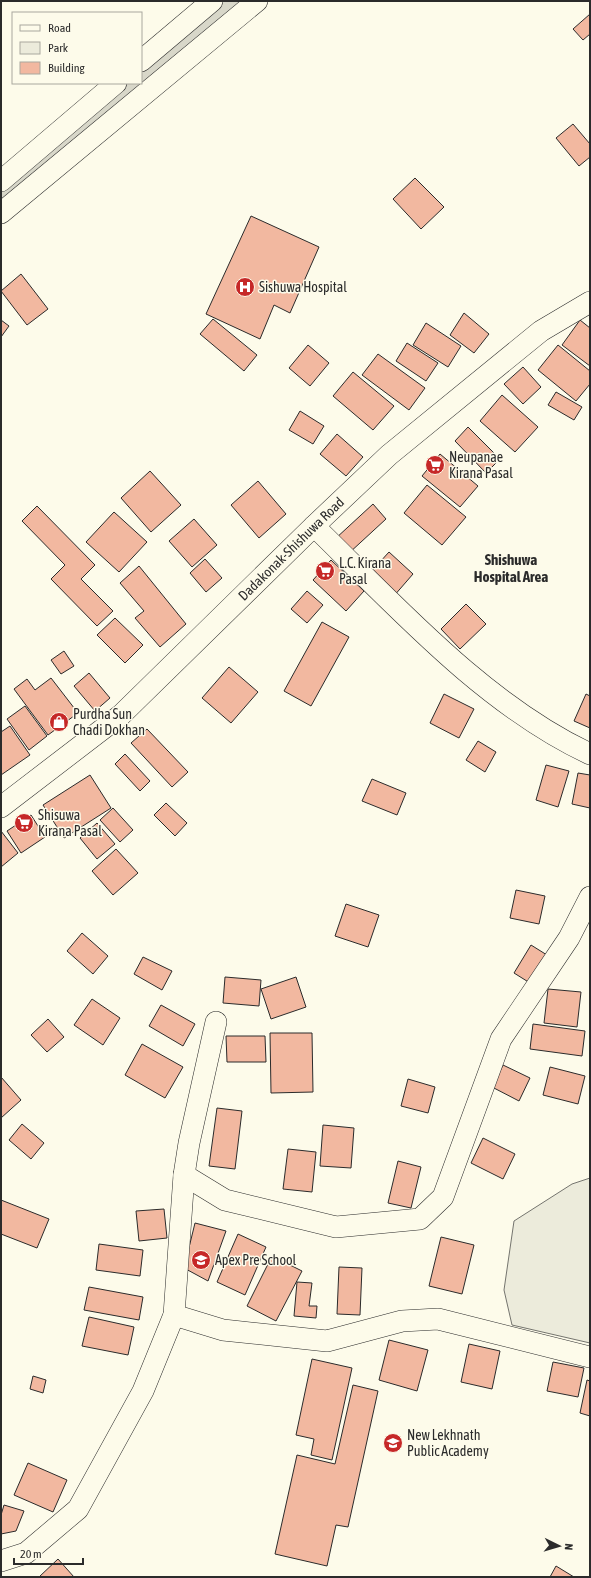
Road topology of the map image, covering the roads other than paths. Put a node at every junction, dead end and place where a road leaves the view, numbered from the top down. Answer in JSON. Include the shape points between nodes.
{"nodes":[{"id":1,"x":212,"y":1,"type":"edge"},
{"id":2,"x":257,"y":1,"type":"edge"},
{"id":3,"x":142,"y":61,"type":"edge"},
{"id":4,"x":115,"y":84,"type":"edge"},
{"id":5,"x":1,"y":180,"type":"edge"},
{"id":6,"x":1,"y":213,"type":"edge"},
{"id":7,"x":590,"y":302,"type":"edge"},
{"id":8,"x":314,"y":526,"type":"junction"},
{"id":9,"x":590,"y":754,"type":"edge"},
{"id":10,"x":1,"y":807,"type":"edge"},
{"id":11,"x":590,"y":897,"type":"edge"},
{"id":12,"x":216,"y":1022,"type":"dead end"},
{"id":13,"x":184,"y":1175,"type":"junction"},
{"id":14,"x":174,"y":1314,"type":"junction"},
{"id":15,"x":590,"y":1357,"type":"edge"},
{"id":16,"x":1,"y":1561,"type":"edge"}],
"edges":[{"from":1,"to":3,"type":"street"},
{"from":2,"to":6,"type":"street"},
{"from":4,"to":5,"type":"street"},
{"from":7,"to":8,"type":"street","name":"Dadakonak-Shishuwa Road","via":[[541,331],[389,455]]},
{"from":8,"to":9,"type":"street","via":[[467,673],[560,739]]},
{"from":8,"to":10,"type":"street","name":"Dadakonak-Shishuwa Road","via":[[121,715]]},
{"from":11,"to":13,"type":"street","via":[[569,938],[501,1039],[443,1197],[420,1219],[336,1227],[225,1200]]},
{"from":12,"to":13,"type":"street"},
{"from":13,"to":14,"type":"street"},
{"from":14,"to":15,"type":"street","via":[[223,1330],[327,1340],[402,1321],[438,1318]]},
{"from":14,"to":16,"type":"street","via":[[143,1391],[78,1509],[26,1553]]}]}
